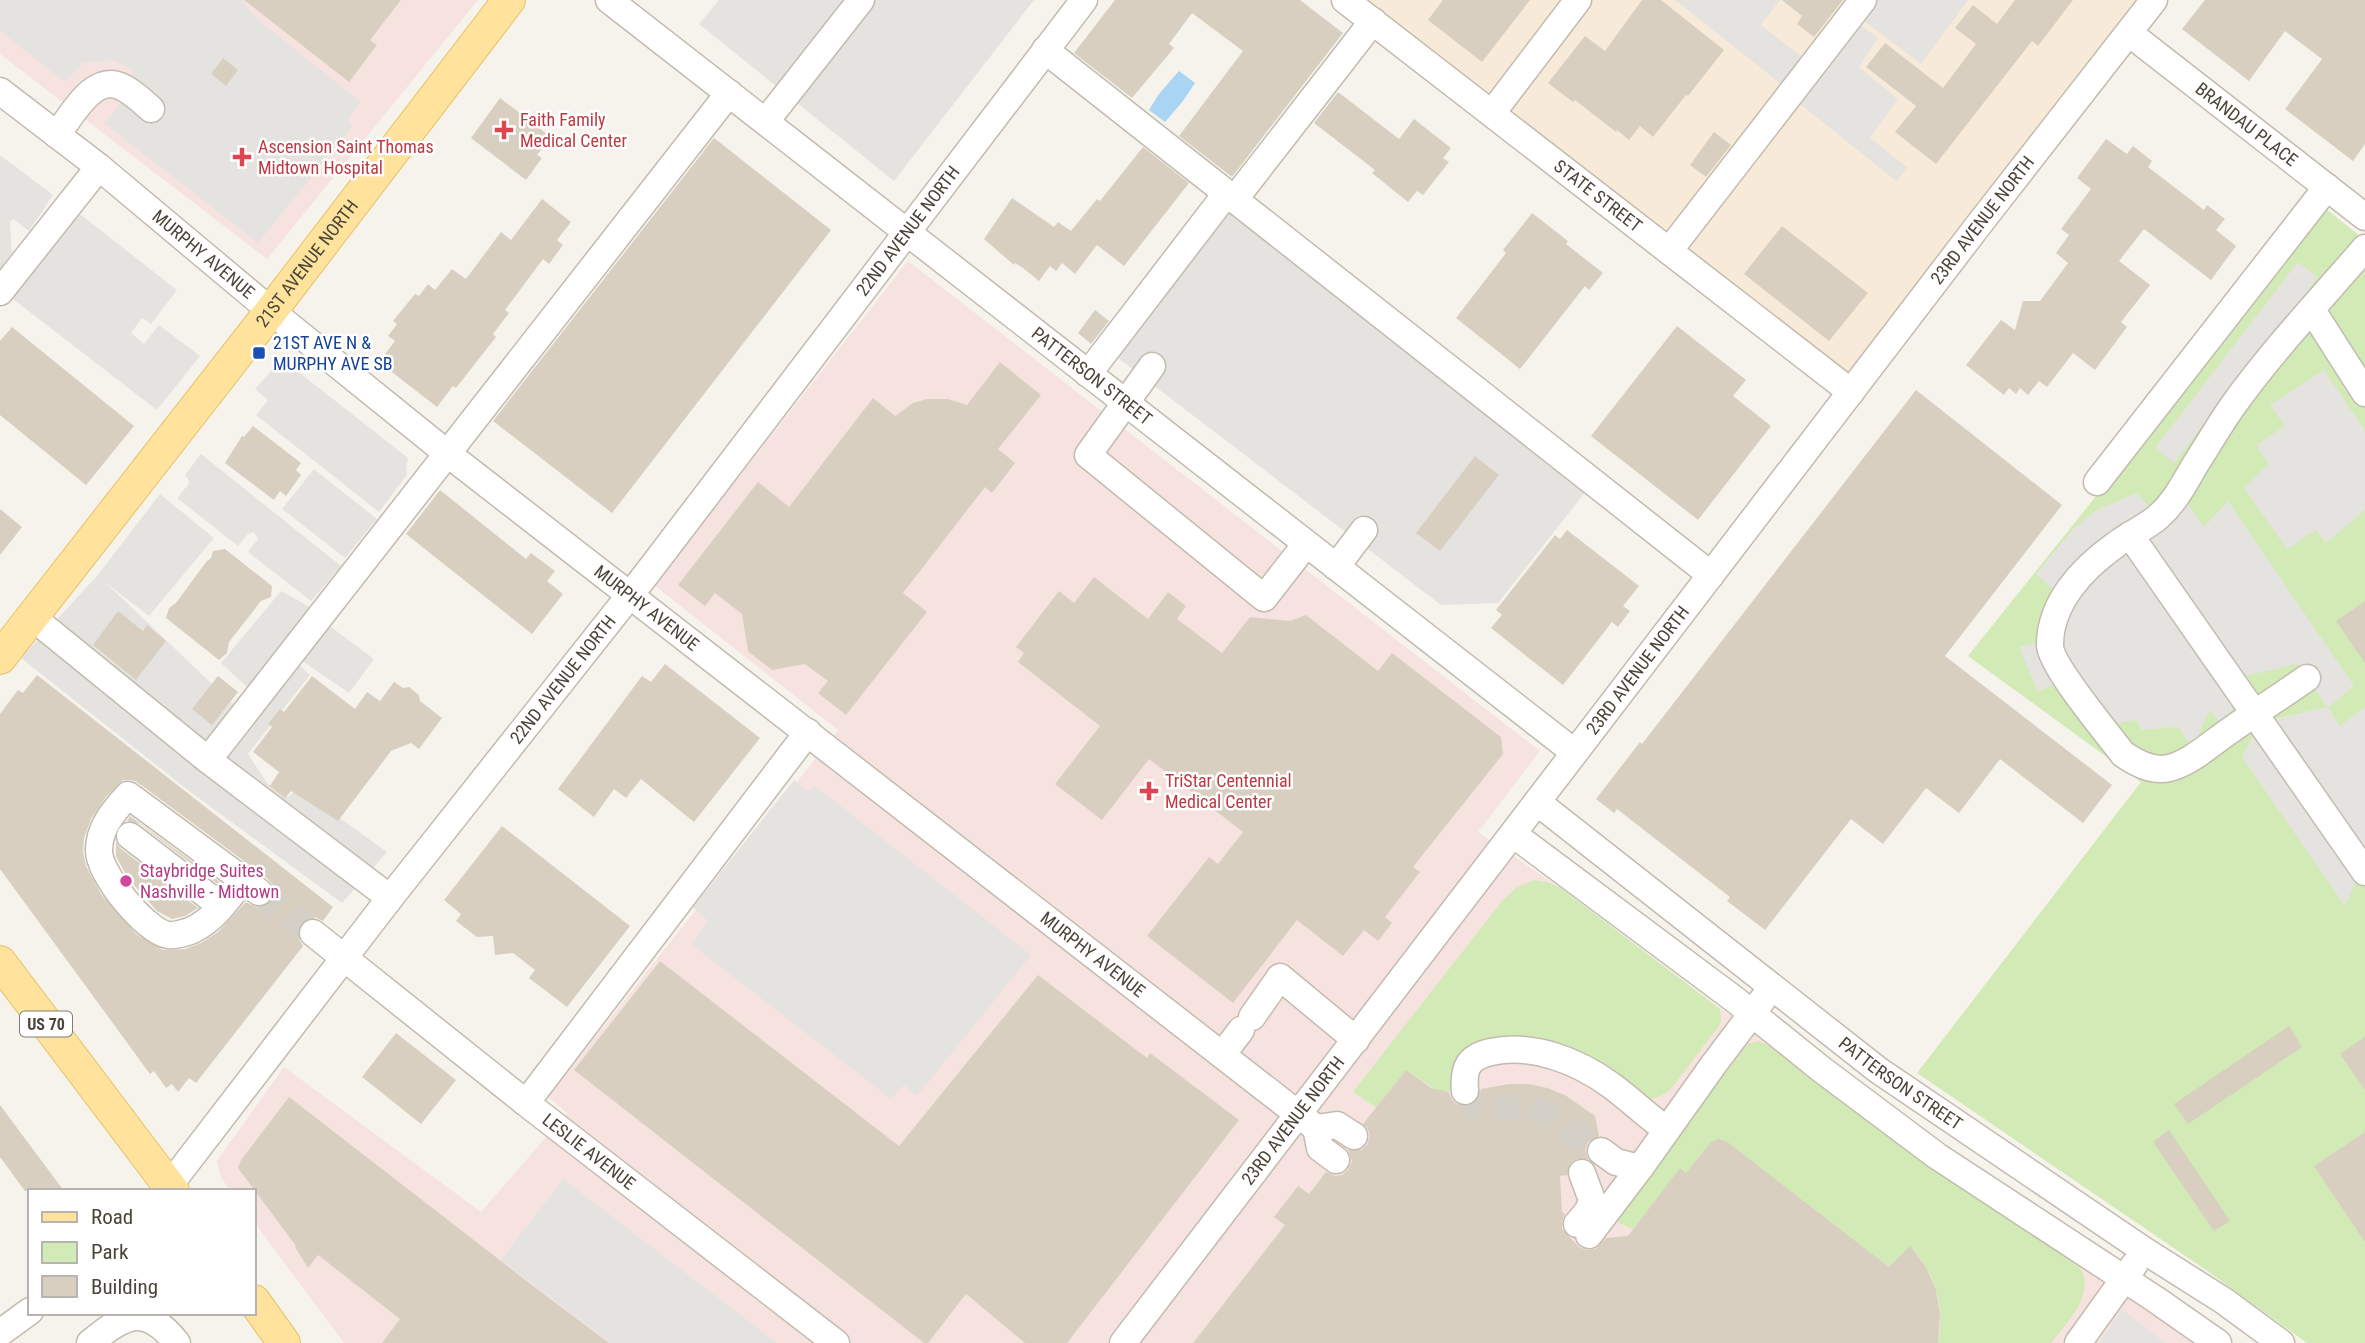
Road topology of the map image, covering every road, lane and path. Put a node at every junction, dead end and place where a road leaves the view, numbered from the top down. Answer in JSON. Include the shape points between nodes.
{"nodes":[{"id":1,"x":509,"y":0,"type":"edge"},
{"id":2,"x":609,"y":0,"type":"edge"},
{"id":3,"x":861,"y":0,"type":"edge"},
{"id":4,"x":1084,"y":0,"type":"edge"},
{"id":5,"x":1345,"y":0,"type":"edge"},
{"id":6,"x":1578,"y":0,"type":"edge"},
{"id":7,"x":1863,"y":0,"type":"edge"},
{"id":8,"x":2154,"y":0,"type":"edge"},
{"id":9,"x":1373,"y":22,"type":"junction"},
{"id":10,"x":2129,"y":33,"type":"junction"},
{"id":11,"x":1045,"y":50,"type":"junction"},
{"id":12,"x":0,"y":91,"type":"edge"},
{"id":13,"x":729,"y":93,"type":"junction"},
{"id":14,"x":151,"y":109,"type":"dead end"},
{"id":15,"x":1492,"y":113,"type":"junction"},
{"id":16,"x":766,"y":121,"type":"junction"},
{"id":17,"x":57,"y":135,"type":"junction"},
{"id":18,"x":99,"y":167,"type":"junction"},
{"id":19,"x":2327,"y":187,"type":"junction"},
{"id":20,"x":1230,"y":197,"type":"junction"},
{"id":21,"x":2365,"y":217,"type":"edge"},
{"id":22,"x":908,"y":232,"type":"junction"},
{"id":23,"x":2365,"y":248,"type":"edge"},
{"id":24,"x":1669,"y":251,"type":"junction"},
{"id":25,"x":0,"y":292,"type":"edge"},
{"id":26,"x":2312,"y":310,"type":"junction"},
{"id":27,"x":271,"y":311,"type":"junction"},
{"id":28,"x":1152,"y":366,"type":"dead end"},
{"id":29,"x":1088,"y":374,"type":"junction"},
{"id":30,"x":1851,"y":392,"type":"junction"},
{"id":31,"x":2365,"y":393,"type":"edge"},
{"id":32,"x":1126,"y":404,"type":"junction"},
{"id":33,"x":448,"y":454,"type":"junction"},
{"id":34,"x":2097,"y":482,"type":"dead end"},
{"id":35,"x":1364,"y":530,"type":"dead end"},
{"id":36,"x":2130,"y":535,"type":"junction"},
{"id":37,"x":1306,"y":544,"type":"junction"},
{"id":38,"x":1336,"y":567,"type":"junction"},
{"id":39,"x":1711,"y":575,"type":"junction"},
{"id":40,"x":629,"y":597,"type":"junction"},
{"id":41,"x":32,"y":617,"type":"junction"},
{"id":42,"x":0,"y":658,"type":"edge"},
{"id":43,"x":2307,"y":678,"type":"dead end"},
{"id":44,"x":2254,"y":714,"type":"junction"},
{"id":45,"x":808,"y":732,"type":"junction"},
{"id":46,"x":1574,"y":752,"type":"junction"},
{"id":47,"x":208,"y":760,"type":"junction"},
{"id":48,"x":1537,"y":802,"type":"junction"},
{"id":49,"x":1513,"y":834,"type":"junction"},
{"id":50,"x":130,"y":836,"type":"dead end"},
{"id":51,"x":2365,"y":872,"type":"edge"},
{"id":52,"x":390,"y":898,"type":"junction"},
{"id":53,"x":221,"y":906,"type":"junction"},
{"id":54,"x":313,"y":933,"type":"tunnel mouth"},
{"id":55,"x":344,"y":958,"type":"junction"},
{"id":56,"x":4,"y":974,"type":"edge"},
{"id":57,"x":1773,"y":987,"type":"junction"},
{"id":58,"x":1752,"y":1014,"type":"junction"},
{"id":59,"x":1356,"y":1040,"type":"junction"},
{"id":60,"x":1222,"y":1055,"type":"junction"},
{"id":61,"x":1465,"y":1090,"type":"dead end"},
{"id":62,"x":526,"y":1103,"type":"junction"},
{"id":63,"x":1307,"y":1121,"type":"junction"},
{"id":64,"x":1667,"y":1130,"type":"junction"},
{"id":65,"x":1354,"y":1136,"type":"dead end"},
{"id":66,"x":1601,"y":1151,"type":"tunnel mouth"},
{"id":67,"x":1336,"y":1160,"type":"dead end"},
{"id":68,"x":1640,"y":1168,"type":"junction"},
{"id":69,"x":1582,"y":1173,"type":"tunnel mouth"},
{"id":70,"x":169,"y":1189,"type":"edge"},
{"id":71,"x":2145,"y":1251,"type":"junction"},
{"id":72,"x":2124,"y":1279,"type":"junction"},
{"id":73,"x":256,"y":1304,"type":"edge"},
{"id":74,"x":28,"y":1312,"type":"edge"},
{"id":75,"x":0,"y":1333,"type":"edge"},
{"id":76,"x":90,"y":1343,"type":"edge"},
{"id":77,"x":177,"y":1343,"type":"edge"},
{"id":78,"x":285,"y":1343,"type":"edge"},
{"id":79,"x":835,"y":1343,"type":"edge"},
{"id":80,"x":1123,"y":1343,"type":"edge"},
{"id":81,"x":2078,"y":1343,"type":"edge"},
{"id":82,"x":2218,"y":1343,"type":"edge"},
{"id":83,"x":2281,"y":1343,"type":"edge"}],
"edges":[{"from":1,"to":27,"type":"main road","name":"21ST AVENUE NORTH"},
{"from":2,"to":13,"type":"street","name":"PATTERSON STREET"},
{"from":3,"to":16,"type":"street"},
{"from":4,"to":11,"type":"street","name":"22ND AVENUE NORTH"},
{"from":5,"to":9,"type":"street","name":"STATE STREET"},
{"from":6,"to":15,"type":"street"},
{"from":7,"to":24,"type":"street"},
{"from":8,"to":10,"type":"street","name":"23RD AVENUE NORTH"},
{"from":9,"to":15,"type":"street","name":"STATE STREET"},
{"from":9,"to":20,"type":"street"},
{"from":10,"to":19,"type":"street","name":"BRANDAU PLACE"},
{"from":10,"to":30,"type":"street","name":"23RD AVENUE NORTH"},
{"from":11,"to":20,"type":"street"},
{"from":11,"to":22,"type":"street","name":"22ND AVENUE NORTH"},
{"from":12,"to":17,"type":"street","name":"MURPHY AVENUE"},
{"from":13,"to":16,"type":"street","name":"PATTERSON STREET"},
{"from":13,"to":33,"type":"street"},
{"from":14,"to":17,"type":"street","via":[[124,88],[103,85],[91,92]]},
{"from":15,"to":24,"type":"street","name":"STATE STREET"},
{"from":16,"to":22,"type":"street","name":"PATTERSON STREET"},
{"from":17,"to":18,"type":"street","name":"MURPHY AVENUE"},
{"from":18,"to":25,"type":"street"},
{"from":18,"to":27,"type":"street","name":"MURPHY AVENUE"},
{"from":19,"to":21,"type":"street","name":"BRANDAU PLACE"},
{"from":19,"to":34,"type":"street"},
{"from":20,"to":29,"type":"street"},
{"from":20,"to":39,"type":"street"},
{"from":22,"to":29,"type":"street","name":"PATTERSON STREET"},
{"from":22,"to":40,"type":"street","name":"22ND AVENUE NORTH"},
{"from":23,"to":26,"type":"street"},
{"from":24,"to":30,"type":"street","name":"STATE STREET"},
{"from":26,"to":31,"type":"street"},
{"from":26,"to":36,"type":"street","via":[[2230,409],[2180,493],[2157,517]]},
{"from":27,"to":33,"type":"street","name":"MURPHY AVENUE"},
{"from":27,"to":41,"type":"main road","name":"21ST AVENUE NORTH"},
{"from":28,"to":32,"type":"street"},
{"from":29,"to":32,"type":"street","name":"PATTERSON STREET"},
{"from":30,"to":39,"type":"street","name":"23RD AVENUE NORTH"},
{"from":32,"to":37,"type":"street","name":"PATTERSON STREET"},
{"from":32,"to":37,"type":"street","via":[[1088,456],[1264,598]]},
{"from":33,"to":40,"type":"street","name":"MURPHY AVENUE"},
{"from":33,"to":47,"type":"street"},
{"from":35,"to":38,"type":"street"},
{"from":36,"to":44,"type":"street"},
{"from":36,"to":44,"type":"street","via":[[2078,579],[2057,609],[2050,647],[2057,665],[2123,754],[2143,765],[2170,768]]},
{"from":37,"to":38,"type":"street","name":"PATTERSON STREET"},
{"from":38,"to":46,"type":"street","name":"PATTERSON STREET"},
{"from":39,"to":46,"type":"street","name":"23RD AVENUE NORTH"},
{"from":40,"to":45,"type":"street","name":"MURPHY AVENUE"},
{"from":40,"to":52,"type":"street","name":"22ND AVENUE NORTH"},
{"from":41,"to":42,"type":"main road","name":"21ST AVENUE NORTH"},
{"from":41,"to":47,"type":"street"},
{"from":43,"to":44,"type":"street"},
{"from":44,"to":51,"type":"street"},
{"from":45,"to":60,"type":"street","name":"MURPHY AVENUE"},
{"from":45,"to":62,"type":"street"},
{"from":46,"to":48,"type":"street","name":"23RD AVENUE NORTH"},
{"from":47,"to":52,"type":"street"},
{"from":48,"to":49,"type":"street","name":"23RD AVENUE NORTH"},
{"from":48,"to":57,"type":"street","name":"PATTERSON STREET"},
{"from":49,"to":58,"type":"street"},
{"from":49,"to":59,"type":"street","name":"23RD AVENUE NORTH"},
{"from":50,"to":53,"type":"street"},
{"from":52,"to":55,"type":"street","name":"22ND AVENUE NORTH"},
{"from":53,"to":53,"type":"street","via":[[251,886],[128,795],[100,836],[99,854],[105,873],[127,902],[150,926],[169,935],[193,930]]},
{"from":54,"to":55,"type":"street","name":"LESLIE AVENUE"},
{"from":55,"to":62,"type":"street","name":"LESLIE AVENUE"},
{"from":55,"to":70,"type":"street","name":"22ND AVENUE NORTH"},
{"from":56,"to":70,"type":"main road","number":"US 70"},
{"from":57,"to":58,"type":"street"},
{"from":57,"to":71,"type":"street","name":"PATTERSON STREET","via":[[1878,1069]]},
{"from":58,"to":64,"type":"street"},
{"from":58,"to":72,"type":"street","via":[[1937,1156]]},
{"from":59,"to":60,"type":"street","via":[[1280,977]]},
{"from":59,"to":63,"type":"street","name":"23RD AVENUE NORTH"},
{"from":60,"to":63,"type":"street","name":"MURPHY AVENUE"},
{"from":61,"to":64,"type":"street","via":[[1464,1075],[1478,1055],[1523,1049],[1587,1070]]},
{"from":62,"to":79,"type":"street","name":"LESLIE AVENUE"},
{"from":63,"to":65,"type":"street","via":[[1337,1125]]},
{"from":63,"to":67,"type":"street","via":[[1320,1148]]},
{"from":63,"to":80,"type":"street","name":"23RD AVENUE NORTH"},
{"from":64,"to":68,"type":"street"},
{"from":66,"to":68,"type":"street","via":[[1616,1162]]},
{"from":68,"to":69,"type":"street","via":[[1583,1229],[1592,1200]]},
{"from":71,"to":72,"type":"street"},
{"from":71,"to":83,"type":"street","name":"PATTERSON STREET"},
{"from":72,"to":81,"type":"street"},
{"from":72,"to":82,"type":"street"},
{"from":73,"to":78,"type":"main road"},
{"from":74,"to":75,"type":"street"},
{"from":76,"to":77,"type":"street","via":[[135,1315],[156,1322]]}]}
